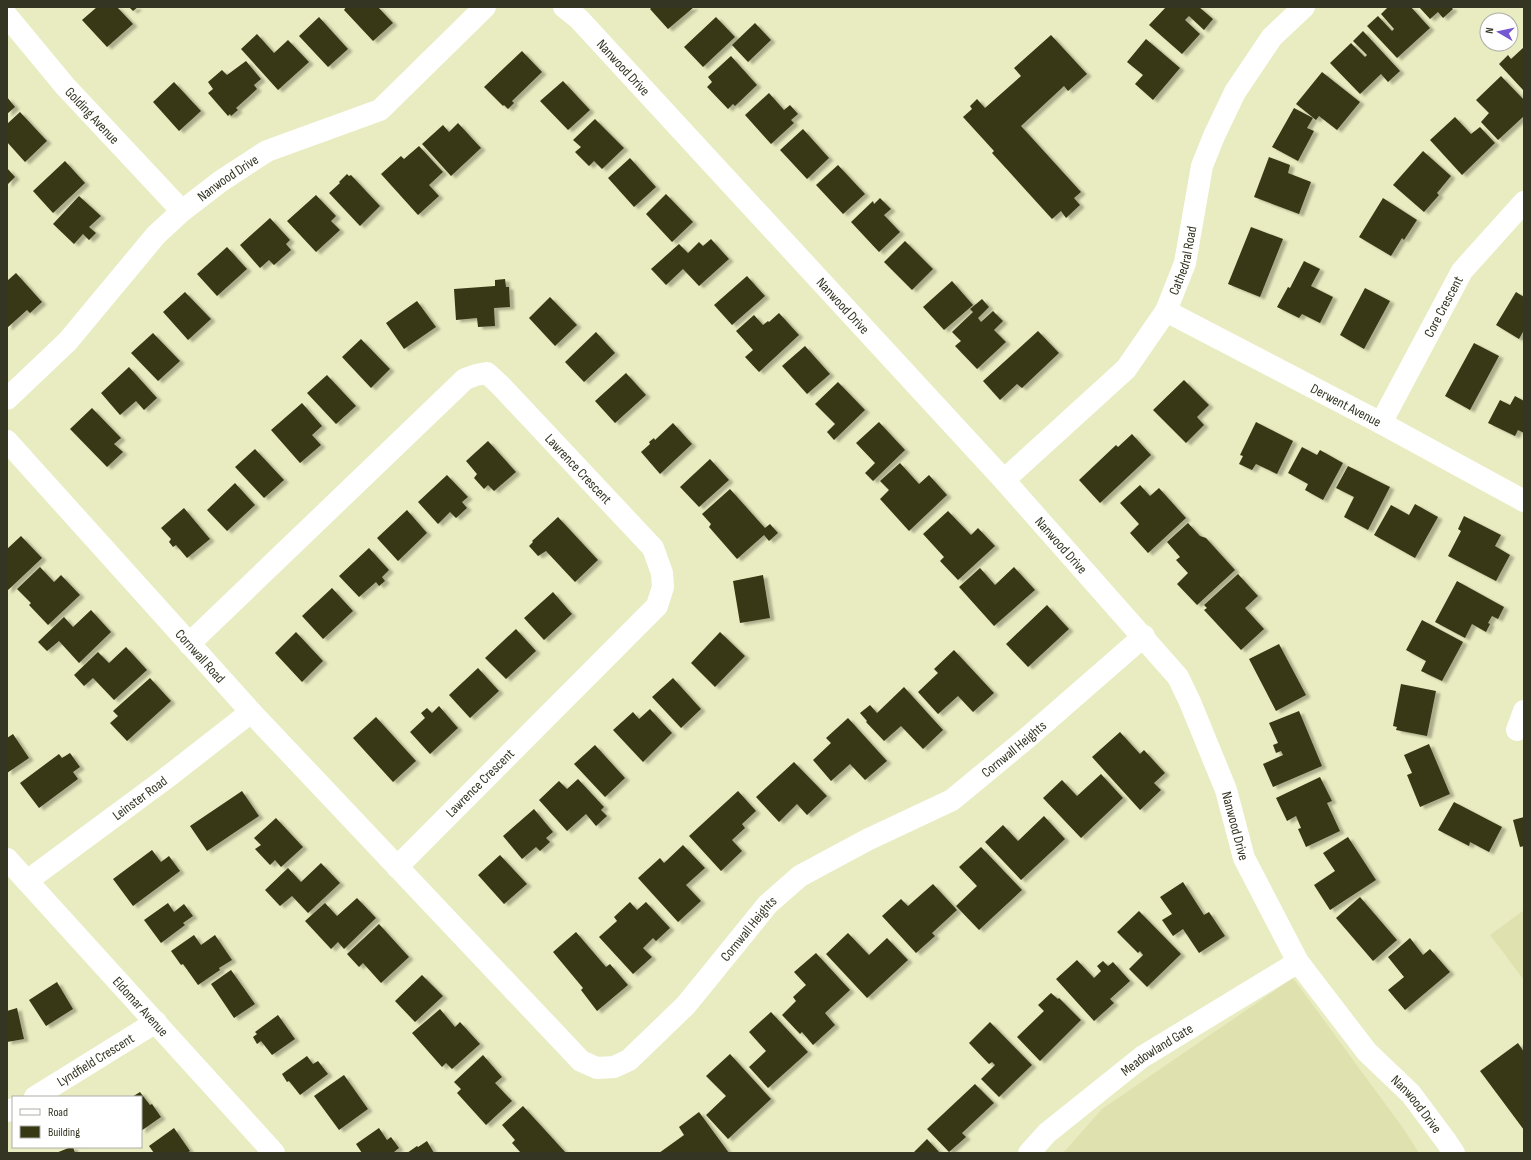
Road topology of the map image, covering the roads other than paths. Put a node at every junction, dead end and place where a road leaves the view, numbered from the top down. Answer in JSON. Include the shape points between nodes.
{"nodes":[{"id":1,"x":17,"y":7,"type":"edge"},
{"id":2,"x":485,"y":7,"type":"edge"},
{"id":3,"x":564,"y":7,"type":"edge"},
{"id":4,"x":1304,"y":7,"type":"edge"},
{"id":5,"x":7,"y":16,"type":"edge"},
{"id":6,"x":1524,"y":202,"type":"edge"},
{"id":7,"x":182,"y":211,"type":"junction"},
{"id":8,"x":1166,"y":311,"type":"junction"},
{"id":9,"x":7,"y":398,"type":"edge"},
{"id":10,"x":1381,"y":423,"type":"junction"},
{"id":11,"x":7,"y":441,"type":"edge"},
{"id":12,"x":1004,"y":480,"type":"junction"},
{"id":13,"x":1524,"y":501,"type":"edge"},
{"id":14,"x":1144,"y":636,"type":"junction"},
{"id":15,"x":188,"y":644,"type":"junction"},
{"id":16,"x":251,"y":712,"type":"junction"},
{"id":17,"x":7,"y":860,"type":"edge"},
{"id":18,"x":397,"y":867,"type":"junction"},
{"id":19,"x":27,"y":881,"type":"junction"},
{"id":20,"x":1298,"y":962,"type":"junction"},
{"id":21,"x":156,"y":1022,"type":"junction"},
{"id":22,"x":37,"y":1096,"type":"edge"},
{"id":23,"x":274,"y":1153,"type":"edge"},
{"id":24,"x":1029,"y":1153,"type":"edge"},
{"id":25,"x":1454,"y":1153,"type":"edge"}],
"edges":[{"from":1,"to":5,"type":"street"},
{"from":2,"to":7,"type":"street","name":"Nanwood Drive","via":[[380,110],[267,151],[221,181]]},
{"from":3,"to":12,"type":"street","name":"Nanwood Drive","via":[[579,19]]},
{"from":4,"to":8,"type":"street","name":"Cathedral Road","via":[[1272,38],[1235,92],[1214,136],[1202,166],[1185,263]]},
{"from":5,"to":7,"type":"street","name":"Golding Avenue","via":[[65,86]]},
{"from":6,"to":10,"type":"street","name":"Core Crescent","via":[[1462,271]]},
{"from":7,"to":9,"type":"street","name":"Nanwood Drive","via":[[156,236],[68,341]]},
{"from":8,"to":10,"type":"street","name":"Derwent Avenue"},
{"from":8,"to":12,"type":"street","name":"Cathedral Road","via":[[1126,368]]},
{"from":10,"to":13,"type":"street","name":"Derwent Avenue"},
{"from":11,"to":15,"type":"street","name":"Cornwall Road"},
{"from":12,"to":14,"type":"street","name":"Nanwood Drive"},
{"from":14,"to":18,"type":"street","name":"Cornwall Heights","via":[[1028,738],[952,800],[867,840],[800,876],[768,904],[686,1005],[629,1060],[614,1067],[597,1068],[581,1062]]},
{"from":14,"to":20,"type":"street","name":"Nanwood Drive","via":[[1178,676],[1226,790],[1244,858]]},
{"from":15,"to":16,"type":"street","name":"Cornwall Road"},
{"from":15,"to":18,"type":"street","name":"Lawrence Crescent","via":[[465,379],[487,373],[588,478],[653,548],[662,573],[663,587],[657,606]]},
{"from":16,"to":18,"type":"street","name":"Cornwall Road"},
{"from":16,"to":19,"type":"street","name":"Leinster Road"},
{"from":17,"to":19,"type":"street","name":"Eldomar Avenue"},
{"from":19,"to":21,"type":"street","name":"Eldomar Avenue"},
{"from":20,"to":24,"type":"street","name":"Meadowland Gate","via":[[1142,1057],[1047,1133]]},
{"from":20,"to":25,"type":"street","name":"Nanwood Drive","via":[[1367,1052],[1411,1094]]},
{"from":21,"to":22,"type":"street","name":"Lyndfield Crescent"},
{"from":21,"to":23,"type":"street","name":"Eldomar Avenue"}]}
